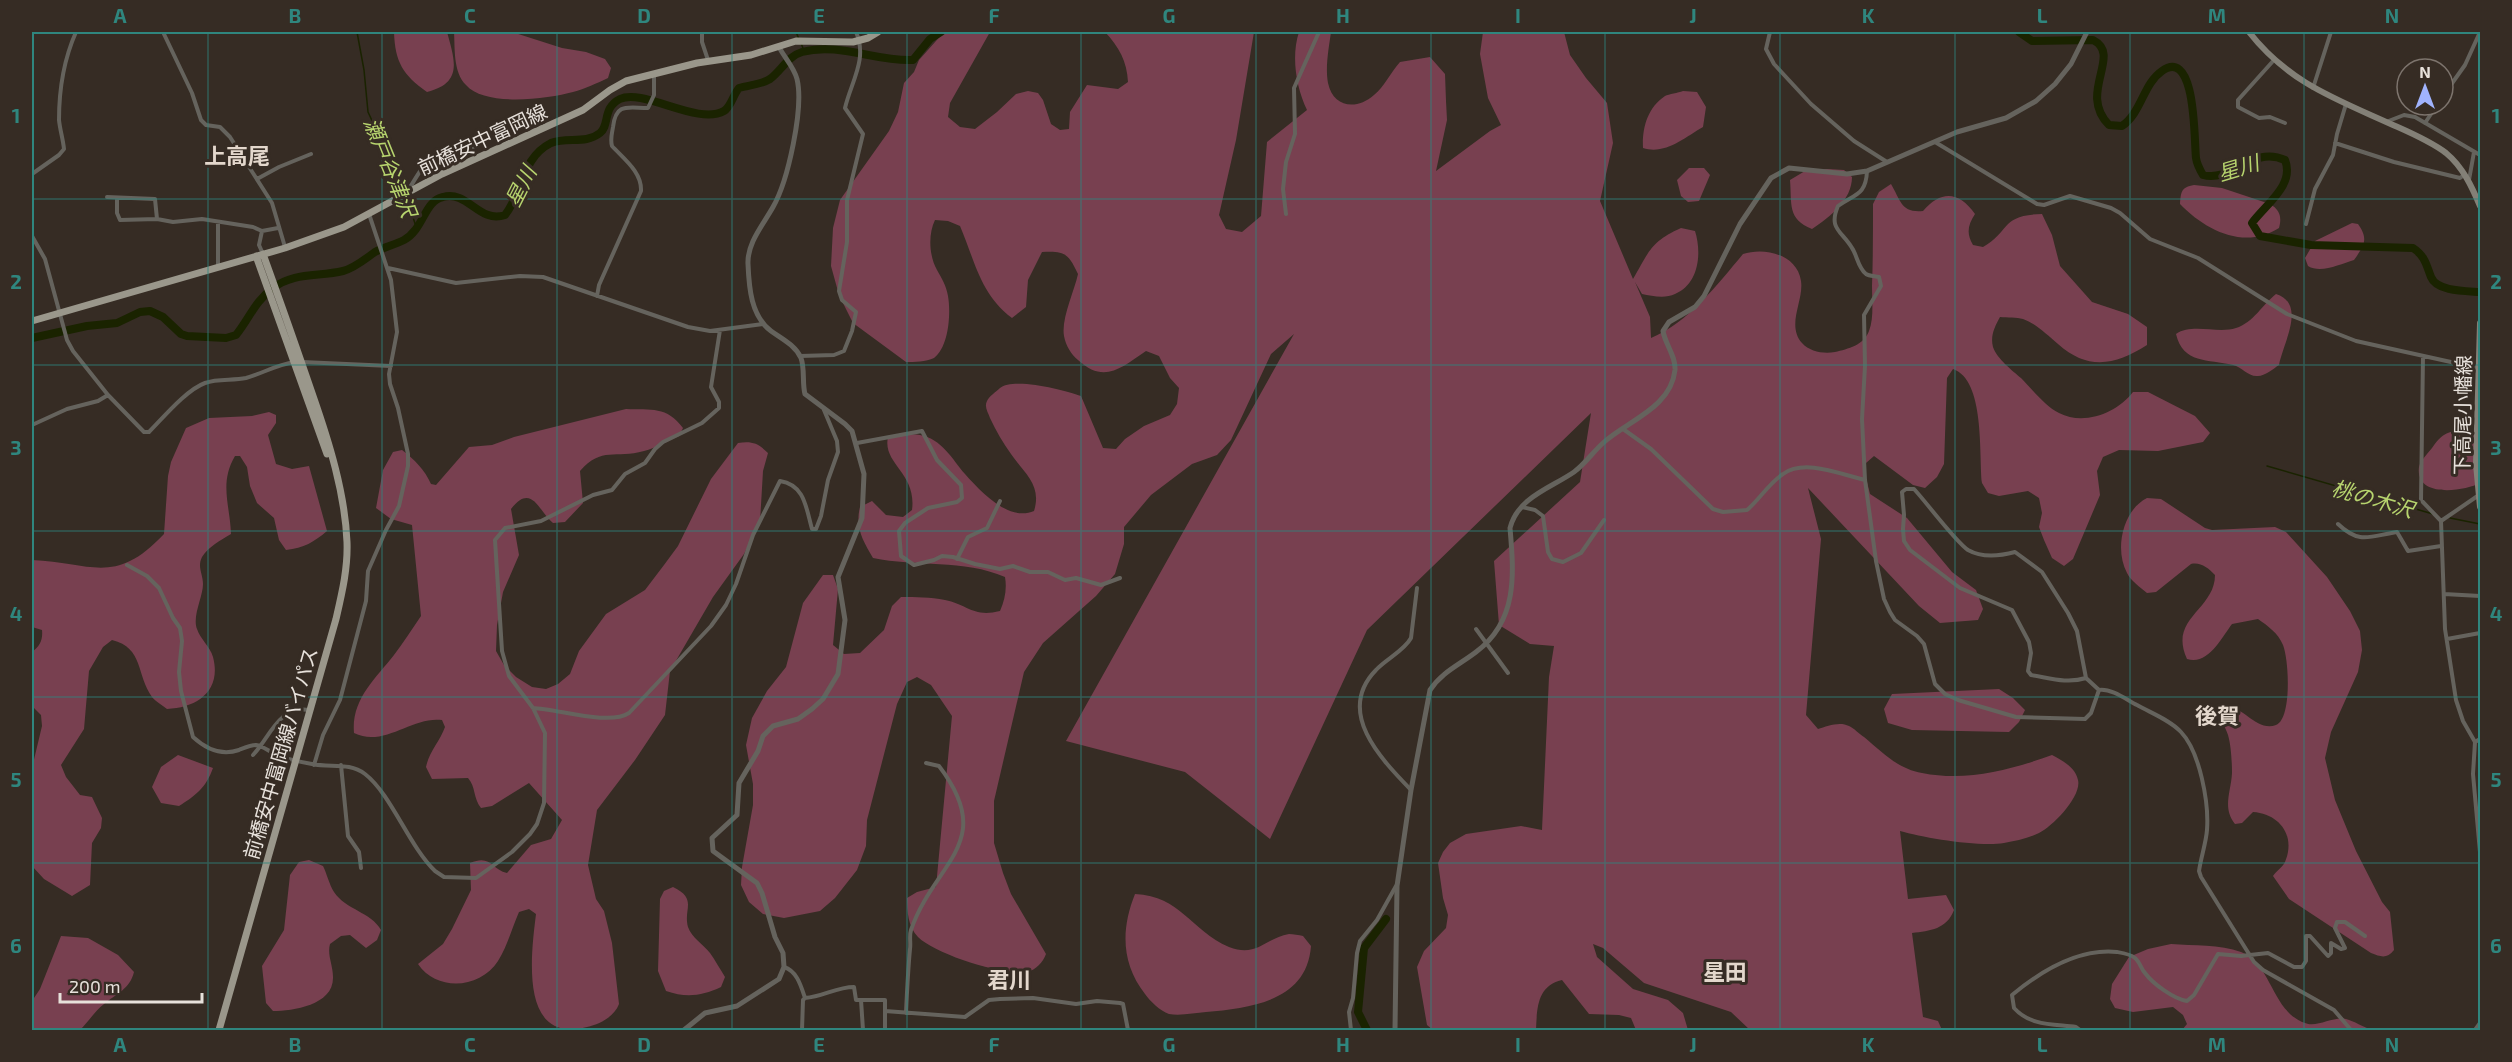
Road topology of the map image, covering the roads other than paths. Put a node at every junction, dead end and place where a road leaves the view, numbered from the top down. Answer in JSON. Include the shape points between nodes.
{"nodes":[{"id":1,"x":76,"y":32,"type":"edge"},
{"id":2,"x":163,"y":32,"type":"edge"},
{"id":3,"x":702,"y":32,"type":"edge"},
{"id":4,"x":856,"y":32,"type":"edge"},
{"id":5,"x":878,"y":32,"type":"edge"},
{"id":6,"x":1319,"y":32,"type":"edge"},
{"id":7,"x":1770,"y":32,"type":"edge"},
{"id":8,"x":2087,"y":32,"type":"edge"},
{"id":9,"x":2249,"y":32,"type":"edge"},
{"id":10,"x":2331,"y":32,"type":"edge"},
{"id":11,"x":2481,"y":32,"type":"edge"},
{"id":12,"x":861,"y":41,"type":"junction"},
{"id":13,"x":781,"y":50,"type":"junction"},
{"id":14,"x":708,"y":60,"type":"junction"},
{"id":15,"x":2274,"y":60,"type":"junction"},
{"id":16,"x":654,"y":74,"type":"junction"},
{"id":17,"x":2455,"y":79,"type":"edge"},
{"id":18,"x":2313,"y":88,"type":"junction"},
{"id":19,"x":2346,"y":104,"type":"junction"},
{"id":20,"x":2429,"y":117,"type":"edge"},
{"id":21,"x":2386,"y":122,"type":"junction"},
{"id":22,"x":2285,"y":123,"type":"dead end"},
{"id":23,"x":2425,"y":123,"type":"junction"},
{"id":24,"x":1934,"y":141,"type":"junction"},
{"id":25,"x":2336,"y":143,"type":"junction"},
{"id":26,"x":2474,"y":152,"type":"junction"},
{"id":27,"x":311,"y":154,"type":"dead end"},
{"id":28,"x":2481,"y":155,"type":"edge"},
{"id":29,"x":476,"y":158,"type":"junction"},
{"id":30,"x":1888,"y":163,"type":"junction"},
{"id":31,"x":1866,"y":171,"type":"junction"},
{"id":32,"x":32,"y":174,"type":"edge"},
{"id":33,"x":2464,"y":174,"type":"junction"},
{"id":34,"x":257,"y":179,"type":"junction"},
{"id":35,"x":2469,"y":182,"type":"junction"},
{"id":36,"x":408,"y":191,"type":"junction"},
{"id":37,"x":107,"y":197,"type":"dead end"},
{"id":38,"x":117,"y":198,"type":"junction"},
{"id":39,"x":2481,"y":206,"type":"edge"},
{"id":40,"x":369,"y":214,"type":"junction"},
{"id":41,"x":1286,"y":214,"type":"dead end"},
{"id":42,"x":157,"y":219,"type":"junction"},
{"id":43,"x":218,"y":222,"type":"junction"},
{"id":44,"x":2306,"y":224,"type":"dead end"},
{"id":45,"x":278,"y":228,"type":"junction"},
{"id":46,"x":262,"y":231,"type":"junction"},
{"id":47,"x":32,"y":236,"type":"edge"},
{"id":48,"x":285,"y":248,"type":"junction"},
{"id":49,"x":260,"y":255,"type":"junction"},
{"id":50,"x":218,"y":267,"type":"junction"},
{"id":51,"x":388,"y":268,"type":"junction"},
{"id":52,"x":597,"y":296,"type":"junction"},
{"id":53,"x":61,"y":313,"type":"junction"},
{"id":54,"x":32,"y":321,"type":"edge"},
{"id":55,"x":2481,"y":323,"type":"edge"},
{"id":56,"x":764,"y":324,"type":"junction"},
{"id":57,"x":720,"y":330,"type":"junction"},
{"id":58,"x":800,"y":356,"type":"junction"},
{"id":59,"x":2423,"y":356,"type":"junction"},
{"id":60,"x":298,"y":362,"type":"junction"},
{"id":61,"x":391,"y":366,"type":"junction"},
{"id":62,"x":2478,"y":368,"type":"junction"},
{"id":63,"x":108,"y":395,"type":"junction"},
{"id":64,"x":824,"y":410,"type":"junction"},
{"id":65,"x":32,"y":425,"type":"edge"},
{"id":66,"x":1623,"y":429,"type":"junction"},
{"id":67,"x":857,"y":443,"type":"junction"},
{"id":68,"x":1865,"y":480,"type":"junction"},
{"id":69,"x":2479,"y":495,"type":"junction"},
{"id":70,"x":1000,"y":501,"type":"dead end"},
{"id":71,"x":1521,"y":507,"type":"junction"},
{"id":72,"x":2481,"y":507,"type":"edge"},
{"id":73,"x":1604,"y":520,"type":"dead end"},
{"id":74,"x":2441,"y":521,"type":"junction"},
{"id":75,"x":2338,"y":524,"type":"dead end"},
{"id":76,"x":2441,"y":546,"type":"junction"},
{"id":77,"x":957,"y":559,"type":"junction"},
{"id":78,"x":127,"y":565,"type":"dead end"},
{"id":79,"x":1120,"y":578,"type":"dead end"},
{"id":80,"x":1417,"y":588,"type":"dead end"},
{"id":81,"x":2444,"y":594,"type":"junction"},
{"id":82,"x":2481,"y":596,"type":"edge"},
{"id":83,"x":1476,"y":629,"type":"dead end"},
{"id":84,"x":2481,"y":633,"type":"edge"},
{"id":85,"x":2447,"y":639,"type":"junction"},
{"id":86,"x":1508,"y":673,"type":"dead end"},
{"id":87,"x":2086,"y":678,"type":"junction"},
{"id":88,"x":2099,"y":690,"type":"junction"},
{"id":89,"x":533,"y":708,"type":"junction"},
{"id":90,"x":310,"y":710,"type":"junction"},
{"id":91,"x":2481,"y":739,"type":"edge"},
{"id":92,"x":2475,"y":742,"type":"junction"},
{"id":93,"x":261,"y":746,"type":"junction"},
{"id":94,"x":253,"y":755,"type":"dead end"},
{"id":95,"x":296,"y":760,"type":"junction"},
{"id":96,"x":926,"y":763,"type":"dead end"},
{"id":97,"x":314,"y":765,"type":"junction"},
{"id":98,"x":341,"y":765,"type":"junction"},
{"id":99,"x":1411,"y":790,"type":"junction"},
{"id":100,"x":2481,"y":852,"type":"edge"},
{"id":101,"x":361,"y":868,"type":"dead end"},
{"id":102,"x":1396,"y":886,"type":"junction"},
{"id":103,"x":2366,"y":936,"type":"dead end"},
{"id":104,"x":2248,"y":954,"type":"junction"},
{"id":105,"x":784,"y":967,"type":"junction"},
{"id":106,"x":805,"y":998,"type":"junction"},
{"id":107,"x":861,"y":1000,"type":"junction"},
{"id":108,"x":885,"y":1011,"type":"junction"},
{"id":109,"x":906,"y":1013,"type":"junction"},
{"id":110,"x":2481,"y":1023,"type":"edge"},
{"id":111,"x":219,"y":1030,"type":"edge"},
{"id":112,"x":684,"y":1030,"type":"edge"},
{"id":113,"x":802,"y":1030,"type":"edge"},
{"id":114,"x":863,"y":1030,"type":"edge"},
{"id":115,"x":885,"y":1030,"type":"edge"},
{"id":116,"x":1128,"y":1030,"type":"edge"},
{"id":117,"x":1351,"y":1030,"type":"edge"},
{"id":118,"x":1395,"y":1030,"type":"edge"},
{"id":119,"x":2080,"y":1030,"type":"edge"},
{"id":120,"x":2351,"y":1030,"type":"edge"},
{"id":121,"x":2475,"y":1030,"type":"edge"}],
"edges":[{"from":1,"to":32,"type":"street","via":[[65,60],[61,89],[59,120],[64,149]]},
{"from":2,"to":34,"type":"street","via":[[202,123],[226,131]]},
{"from":3,"to":14,"type":"street"},
{"from":4,"to":12,"type":"street"},
{"from":5,"to":12,"type":"main road","name":"前橋安中富岡線"},
{"from":6,"to":41,"type":"street","via":[[1294,88],[1295,134],[1283,189]]},
{"from":7,"to":30,"type":"street","via":[[1766,49],[1774,64],[1828,120]]},
{"from":8,"to":24,"type":"street","via":[[2071,64],[2036,101],[2006,118]]},
{"from":9,"to":15,"type":"main road"},
{"from":10,"to":18,"type":"street"},
{"from":11,"to":17,"type":"street"},
{"from":12,"to":13,"type":"main road","name":"前橋安中富岡線","via":[[802,40]]},
{"from":12,"to":58,"type":"street","via":[[858,74],[845,108],[863,134],[847,200],[848,243],[839,291],[842,300],[856,312],[855,320],[844,351]]},
{"from":13,"to":14,"type":"main road","name":"前橋安中富岡線"},
{"from":13,"to":56,"type":"street","via":[[798,87],[790,164],[783,186],[755,236],[748,261],[754,308]]},
{"from":14,"to":16,"type":"main road","name":"前橋安中富岡線"},
{"from":15,"to":18,"type":"main road"},
{"from":15,"to":22,"type":"street","via":[[2238,100],[2238,107],[2259,118],[2270,117]]},
{"from":16,"to":29,"type":"main road","name":"前橋安中富岡線","via":[[626,81],[583,110]]},
{"from":16,"to":52,"type":"street","via":[[654,95],[648,108],[629,107],[614,117],[612,146],[635,171],[640,191]]},
{"from":18,"to":19,"type":"main road"},
{"from":19,"to":21,"type":"main road"},
{"from":19,"to":25,"type":"street"},
{"from":20,"to":23,"type":"street"},
{"from":21,"to":23,"type":"street","via":[[2404,115]]},
{"from":21,"to":33,"type":"main road","via":[[2439,148]]},
{"from":23,"to":26,"type":"street"},
{"from":24,"to":30,"type":"street"},
{"from":24,"to":59,"type":"street","via":[[2037,204],[2070,196],[2111,208],[2150,239],[2198,258],[2287,314],[2356,341]]},
{"from":25,"to":33,"type":"street","via":[[2460,178]]},
{"from":25,"to":44,"type":"street","via":[[2315,189]]},
{"from":26,"to":28,"type":"street"},
{"from":26,"to":35,"type":"street"},
{"from":27,"to":34,"type":"street"},
{"from":29,"to":36,"type":"main road","name":"前橋安中富岡線"},
{"from":29,"to":36,"type":"street","via":[[472,146],[449,146],[424,166]]},
{"from":30,"to":31,"type":"street"},
{"from":31,"to":66,"type":"street","via":[[1847,174],[1789,168],[1771,178],[1740,224],[1704,296],[1663,331],[1675,367],[1673,380],[1652,408]]},
{"from":31,"to":68,"type":"street","via":[[1864,187],[1838,206],[1834,220],[1864,272],[1881,280],[1864,315]]},
{"from":33,"to":35,"type":"main road"},
{"from":34,"to":45,"type":"street","via":[[272,203]]},
{"from":35,"to":39,"type":"main road"},
{"from":36,"to":40,"type":"main road","name":"前橋安中富岡線"},
{"from":37,"to":38,"type":"street"},
{"from":38,"to":42,"type":"street","via":[[155,199]]},
{"from":38,"to":42,"type":"street","via":[[120,220]]},
{"from":40,"to":48,"type":"main road","name":"前橋安中富岡線","via":[[344,228]]},
{"from":40,"to":51,"type":"street"},
{"from":42,"to":43,"type":"street"},
{"from":43,"to":46,"type":"street"},
{"from":43,"to":50,"type":"street"},
{"from":45,"to":46,"type":"street"},
{"from":45,"to":48,"type":"street"},
{"from":46,"to":49,"type":"street"},
{"from":47,"to":53,"type":"street","via":[[45,259]]},
{"from":48,"to":49,"type":"main road","name":"前橋安中富岡線"},
{"from":49,"to":50,"type":"main road","name":"前橋安中富岡線"},
{"from":49,"to":60,"type":"main road","name":"前橋安中富岡線バイパス"},
{"from":50,"to":53,"type":"main road","name":"前橋安中富岡線"},
{"from":51,"to":52,"type":"street","via":[[456,283],[534,276]]},
{"from":51,"to":61,"type":"street","via":[[397,325]]},
{"from":52,"to":57,"type":"street","via":[[688,327]]},
{"from":53,"to":54,"type":"main road","name":"前橋安中富岡線"},
{"from":53,"to":63,"type":"street","via":[[73,351]]},
{"from":55,"to":62,"type":"main road","name":"下高尾小幡線"},
{"from":56,"to":57,"type":"street"},
{"from":56,"to":58,"type":"street"},
{"from":57,"to":89,"type":"street","via":[[711,387],[719,408],[710,417],[663,442],[612,490],[541,521],[505,528],[495,540],[504,664],[513,685]]},
{"from":58,"to":64,"type":"street","via":[[805,394]]},
{"from":59,"to":62,"type":"street"},
{"from":59,"to":74,"type":"street","via":[[2421,500]]},
{"from":60,"to":61,"type":"street"},
{"from":60,"to":63,"type":"street","via":[[273,366],[239,380],[204,383],[149,432],[144,432]]},
{"from":60,"to":90,"type":"main road","name":"前橋安中富岡線バイパス","via":[[329,445],[346,530],[346,568],[336,619]]},
{"from":61,"to":97,"type":"street","via":[[390,384],[408,454],[404,488],[368,571],[366,601],[340,700],[322,735]]},
{"from":62,"to":69,"type":"main road","name":"下高尾小幡線"},
{"from":63,"to":65,"type":"street"},
{"from":64,"to":67,"type":"street","via":[[852,431]]},
{"from":64,"to":89,"type":"street","via":[[838,452],[816,529],[812,529],[802,495],[789,483],[780,481],[753,535],[726,605],[629,713],[621,718],[608,718]]},
{"from":66,"to":68,"type":"street","via":[[1659,456],[1707,504],[1723,512],[1747,510],[1781,475],[1795,469],[1821,469]]},
{"from":66,"to":71,"type":"street","via":[[1601,444],[1576,471]]},
{"from":67,"to":77,"type":"street","via":[[922,431],[937,460],[961,485],[962,498],[928,508],[905,523],[899,531],[899,552],[914,565],[942,556]]},
{"from":67,"to":105,"type":"street","via":[[864,474],[864,501],[862,518],[838,577],[845,620],[838,674],[812,709],[798,719],[773,726],[763,736],[739,783],[738,815],[712,838],[713,851],[757,883],[783,953]]},
{"from":68,"to":88,"type":"street","via":[[1884,599],[1895,620],[1924,644],[1932,676],[1941,690],[1958,700],[2016,717],[2085,719]]},
{"from":69,"to":72,"type":"main road","name":"下高尾小幡線"},
{"from":69,"to":74,"type":"street"},
{"from":70,"to":77,"type":"street","via":[[987,528],[968,537]]},
{"from":71,"to":73,"type":"street","via":[[1543,516],[1548,552],[1557,562],[1581,553]]},
{"from":71,"to":99,"type":"street","via":[[1510,528],[1513,588],[1508,611],[1493,637],[1439,676],[1430,690]]},
{"from":74,"to":76,"type":"street"},
{"from":75,"to":76,"type":"street","via":[[2351,537],[2397,532],[2408,551]]},
{"from":76,"to":81,"type":"street"},
{"from":77,"to":79,"type":"street","via":[[1000,569],[1013,566],[1030,572],[1048,572],[1065,580],[1076,578],[1101,585]]},
{"from":78,"to":93,"type":"street","via":[[159,588],[180,628],[181,691],[193,737],[220,753]]},
{"from":80,"to":99,"type":"street","via":[[1411,638],[1374,671],[1361,699],[1361,715],[1369,740]]},
{"from":81,"to":82,"type":"street"},
{"from":81,"to":85,"type":"street"},
{"from":83,"to":86,"type":"street"},
{"from":84,"to":85,"type":"street"},
{"from":85,"to":92,"type":"street","via":[[2456,700]]},
{"from":87,"to":87,"type":"street","via":[[2077,632],[2042,572],[2015,552],[1984,555],[1968,549],[1914,489],[1902,492],[1904,541],[1910,550],[1960,588],[2012,610],[2028,642],[2031,675],[2059,681]]},
{"from":87,"to":88,"type":"street"},
{"from":88,"to":104,"type":"street","via":[[2168,722],[2188,742],[2202,781],[2206,810],[2207,830],[2199,871]]},
{"from":89,"to":98,"type":"street","via":[[545,733],[543,807],[530,834],[476,878],[451,878],[435,871],[366,775]]},
{"from":90,"to":93,"type":"street","via":[[296,709],[277,721]]},
{"from":90,"to":95,"type":"main road","name":"前橋安中富岡線バイパス"},
{"from":91,"to":92,"type":"street"},
{"from":92,"to":100,"type":"street","via":[[2473,774]]},
{"from":93,"to":94,"type":"street"},
{"from":93,"to":95,"type":"street"},
{"from":95,"to":97,"type":"street"},
{"from":95,"to":111,"type":"main road","name":"前橋安中富岡線バイパス"},
{"from":96,"to":109,"type":"street","via":[[939,766],[952,786],[961,803],[964,830],[957,851],[911,931]]},
{"from":97,"to":98,"type":"street"},
{"from":98,"to":101,"type":"street","via":[[348,836],[359,852]]},
{"from":99,"to":102,"type":"street"},
{"from":102,"to":117,"type":"street","via":[[1360,941],[1349,1012]]},
{"from":102,"to":118,"type":"street"},
{"from":103,"to":104,"type":"street","via":[[2344,922],[2337,922],[2345,948],[2331,943],[2328,956],[2306,936],[2306,961],[2302,967],[2294,967],[2272,954]]},
{"from":104,"to":119,"type":"street","via":[[2218,954],[2187,1001],[2151,980],[2135,958],[2108,952],[2068,960],[2012,995],[2014,1008],[2029,1019]]},
{"from":104,"to":120,"type":"street","via":[[2263,970],[2334,1010]]},
{"from":105,"to":106,"type":"street","via":[[797,977]]},
{"from":105,"to":112,"type":"street","via":[[779,979],[737,1006],[705,1012]]},
{"from":106,"to":107,"type":"street","via":[[854,987],[856,1000]]},
{"from":106,"to":113,"type":"street"},
{"from":107,"to":108,"type":"street","via":[[885,1000]]},
{"from":107,"to":114,"type":"street"},
{"from":108,"to":109,"type":"street"},
{"from":108,"to":115,"type":"street"},
{"from":109,"to":116,"type":"street","via":[[965,1017],[989,1000],[1017,998],[1076,1004],[1097,1001],[1123,1004]]},
{"from":110,"to":121,"type":"street"}]}
